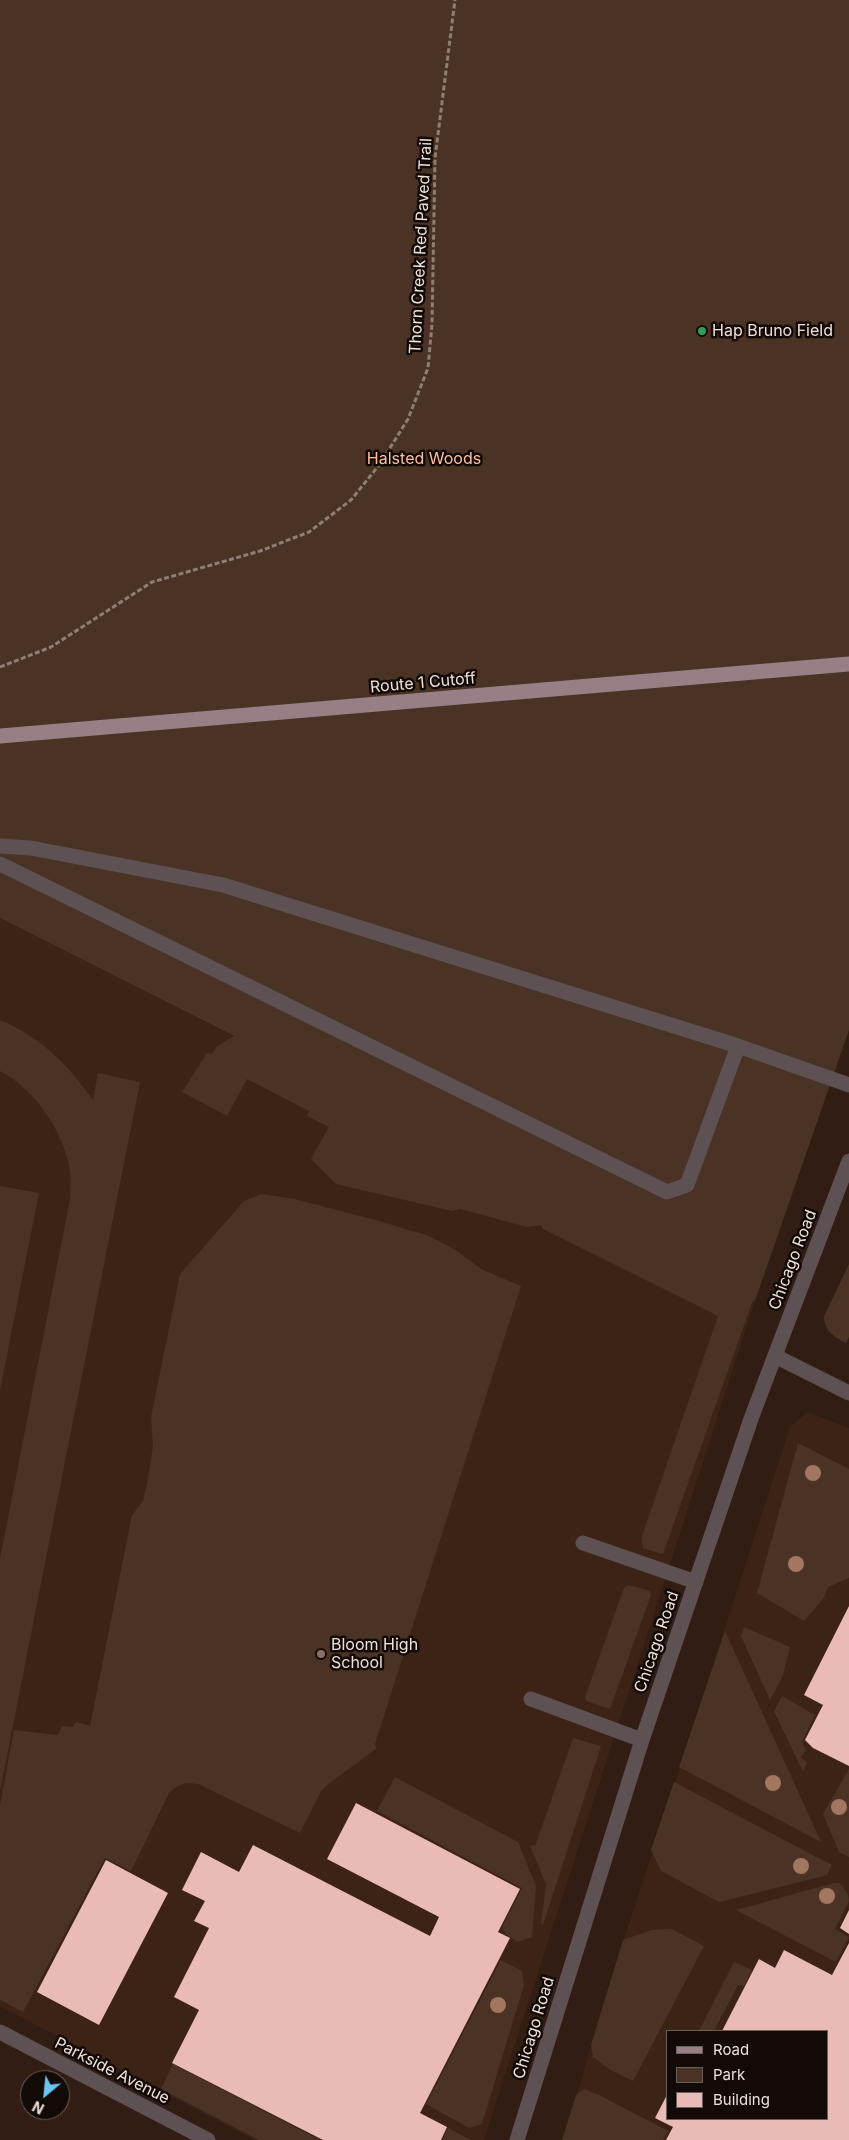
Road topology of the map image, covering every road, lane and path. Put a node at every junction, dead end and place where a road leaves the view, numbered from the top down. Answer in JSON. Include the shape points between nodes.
{"nodes":[{"id":1,"x":455,"y":0,"type":"edge"},
{"id":2,"x":849,"y":664,"type":"edge"},
{"id":3,"x":0,"y":667,"type":"edge"},
{"id":4,"x":0,"y":736,"type":"edge"},
{"id":5,"x":0,"y":846,"type":"edge"},
{"id":6,"x":0,"y":864,"type":"edge"},
{"id":7,"x":738,"y":1046,"type":"junction"},
{"id":8,"x":849,"y":1085,"type":"edge"},
{"id":9,"x":849,"y":1161,"type":"edge"},
{"id":10,"x":775,"y":1356,"type":"junction"},
{"id":11,"x":849,"y":1393,"type":"edge"},
{"id":12,"x":583,"y":1542,"type":"dead end"},
{"id":13,"x":696,"y":1582,"type":"junction"},
{"id":14,"x":531,"y":1699,"type":"dead end"},
{"id":15,"x":642,"y":1740,"type":"junction"},
{"id":16,"x":0,"y":2032,"type":"edge"},
{"id":17,"x":208,"y":2140,"type":"edge"},
{"id":18,"x":517,"y":2140,"type":"edge"}],
"edges":[{"from":1,"to":3,"type":"path","name":"Thorn Creek Red Paved Trail","via":[[435,158],[432,324],[428,368],[408,419],[380,464],[351,500],[309,532],[260,551],[152,582],[51,647]]},
{"from":2,"to":4,"type":"main road","name":"Route 1 Cutoff"},
{"from":5,"to":7,"type":"street","via":[[31,848],[223,885]]},
{"from":6,"to":7,"type":"street","via":[[667,1192],[687,1185]]},
{"from":7,"to":8,"type":"street"},
{"from":9,"to":10,"type":"street","name":"Chicago Road"},
{"from":10,"to":11,"type":"street"},
{"from":10,"to":13,"type":"street","name":"Chicago Road"},
{"from":12,"to":13,"type":"street"},
{"from":13,"to":15,"type":"street","name":"Chicago Road"},
{"from":14,"to":15,"type":"street"},
{"from":15,"to":18,"type":"street","name":"Chicago Road"},
{"from":16,"to":17,"type":"street","name":"Parkside Avenue"}]}
